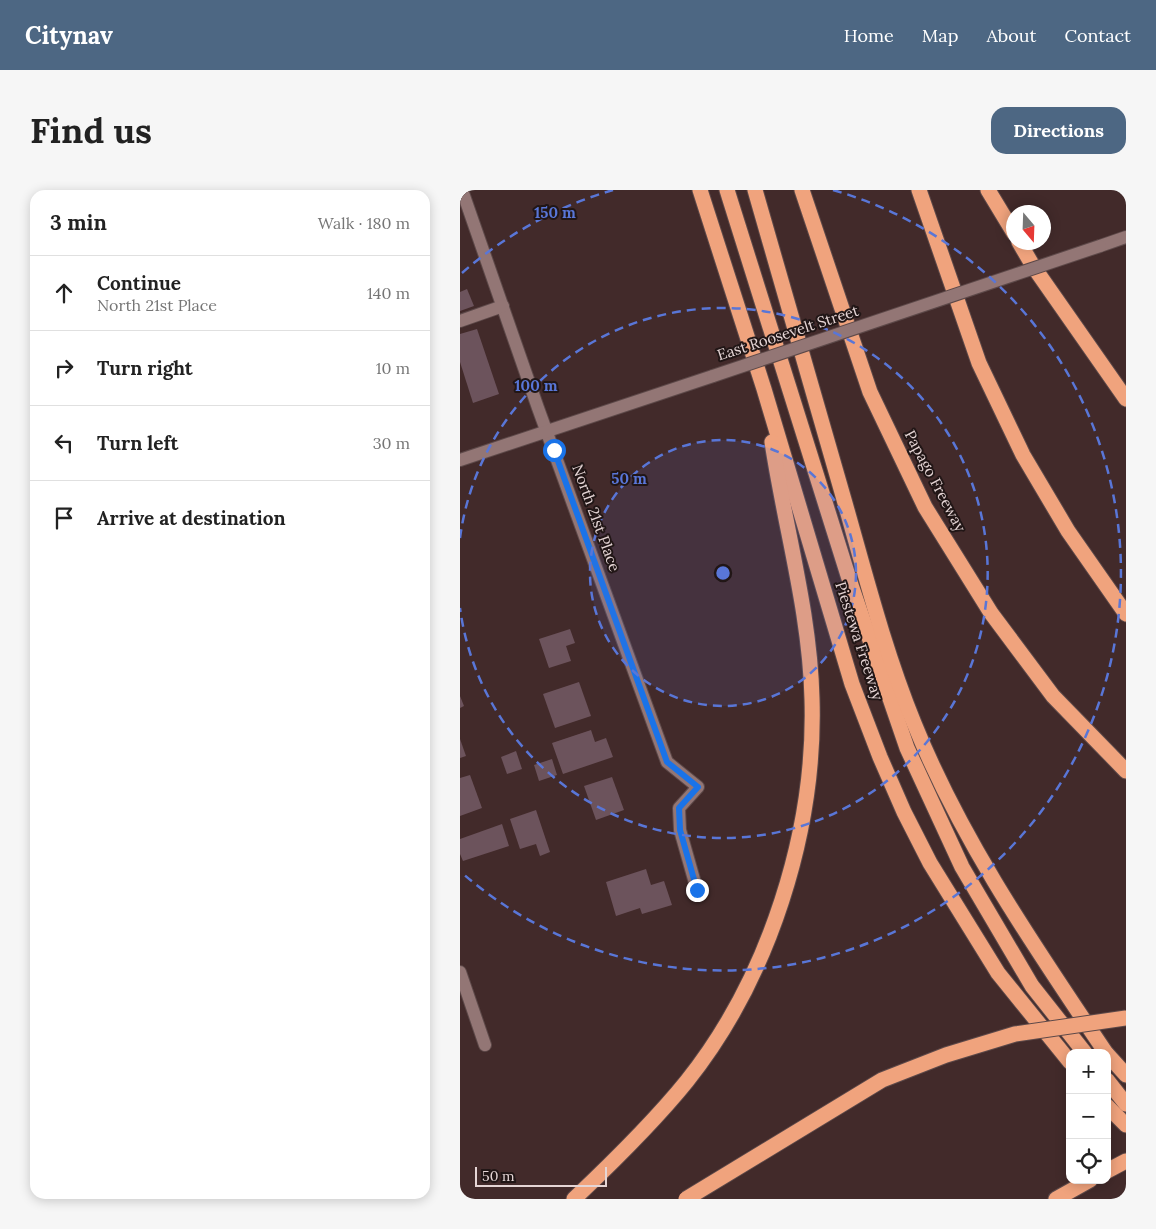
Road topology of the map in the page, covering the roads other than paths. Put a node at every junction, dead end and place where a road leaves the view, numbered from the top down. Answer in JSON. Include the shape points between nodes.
{"nodes":[{"id":1,"x":462,"y":190,"type":"edge"},
{"id":2,"x":700,"y":190,"type":"edge"},
{"id":3,"x":727,"y":190,"type":"edge"},
{"id":4,"x":755,"y":190,"type":"edge"},
{"id":5,"x":802,"y":190,"type":"edge"},
{"id":6,"x":919,"y":190,"type":"edge"},
{"id":7,"x":988,"y":190,"type":"edge"},
{"id":8,"x":1006,"y":220,"type":"edge"},
{"id":9,"x":1126,"y":237,"type":"edge"},
{"id":10,"x":1024,"y":250,"type":"edge"},
{"id":11,"x":503,"y":306,"type":"junction"},
{"id":12,"x":460,"y":321,"type":"edge"},
{"id":13,"x":764,"y":389,"type":"junction"},
{"id":14,"x":1126,"y":398,"type":"edge"},
{"id":15,"x":547,"y":431,"type":"junction"},
{"id":16,"x":460,"y":460,"type":"edge"},
{"id":17,"x":1126,"y":614,"type":"edge"},
{"id":18,"x":1126,"y":771,"type":"edge"},
{"id":19,"x":697,"y":890,"type":"dead end"},
{"id":20,"x":460,"y":972,"type":"edge"},
{"id":21,"x":1126,"y":1018,"type":"edge"},
{"id":22,"x":485,"y":1045,"type":"dead end"},
{"id":23,"x":1082,"y":1049,"type":"edge"},
{"id":24,"x":1104,"y":1049,"type":"edge"},
{"id":25,"x":1066,"y":1057,"type":"edge"},
{"id":26,"x":1111,"y":1058,"type":"edge"},
{"id":27,"x":1126,"y":1075,"type":"edge"},
{"id":28,"x":1111,"y":1085,"type":"edge"},
{"id":29,"x":1126,"y":1104,"type":"edge"},
{"id":30,"x":1111,"y":1110,"type":"edge"},
{"id":31,"x":1126,"y":1125,"type":"edge"},
{"id":32,"x":1126,"y":1161,"type":"edge"},
{"id":33,"x":1111,"y":1169,"type":"edge"},
{"id":34,"x":1083,"y":1184,"type":"edge"},
{"id":35,"x":574,"y":1199,"type":"edge"},
{"id":36,"x":686,"y":1199,"type":"edge"},
{"id":37,"x":1056,"y":1199,"type":"edge"}],
"edges":[{"from":1,"to":11,"type":"street","name":"North 21st Place"},
{"from":2,"to":13,"type":"highway","name":"Piestewa Freeway"},
{"from":3,"to":23,"type":"highway","via":[[851,585],[907,748],[967,876],[1032,986]]},
{"from":4,"to":24,"type":"highway","via":[[884,638],[915,724],[962,827],[991,878]]},
{"from":5,"to":18,"type":"highway","name":"Papago Freeway","via":[[870,392],[925,507],[991,613],[1053,696]]},
{"from":6,"to":17,"type":"highway","via":[[979,363],[1015,438],[1068,531]]},
{"from":7,"to":8,"type":"highway"},
{"from":9,"to":15,"type":"street","name":"East Roosevelt Street","bridge":true},
{"from":10,"to":14,"type":"highway"},
{"from":11,"to":12,"type":"street"},
{"from":11,"to":15,"type":"street","name":"North 21st Place"},
{"from":13,"to":25,"type":"highway","name":"Piestewa Freeway","via":[[852,684],[904,812],[930,863],[998,973]]},
{"from":13,"to":35,"type":"highway","via":[[778,484],[804,606],[812,698],[809,778],[796,856],[757,962],[741,997],[707,1054],[641,1133]]},
{"from":15,"to":16,"type":"street","name":"East Roosevelt Street"},
{"from":15,"to":19,"type":"street","name":"North 21st Place","via":[[667,762],[698,787],[679,808],[680,830]]},
{"from":20,"to":22,"type":"street"},
{"from":21,"to":36,"type":"highway","bridge":true,"via":[[1015,1034],[946,1055],[882,1080]]},
{"from":26,"to":27,"type":"highway"},
{"from":28,"to":29,"type":"highway"},
{"from":30,"to":31,"type":"highway"},
{"from":32,"to":33,"type":"highway"},
{"from":34,"to":37,"type":"highway"}]}
